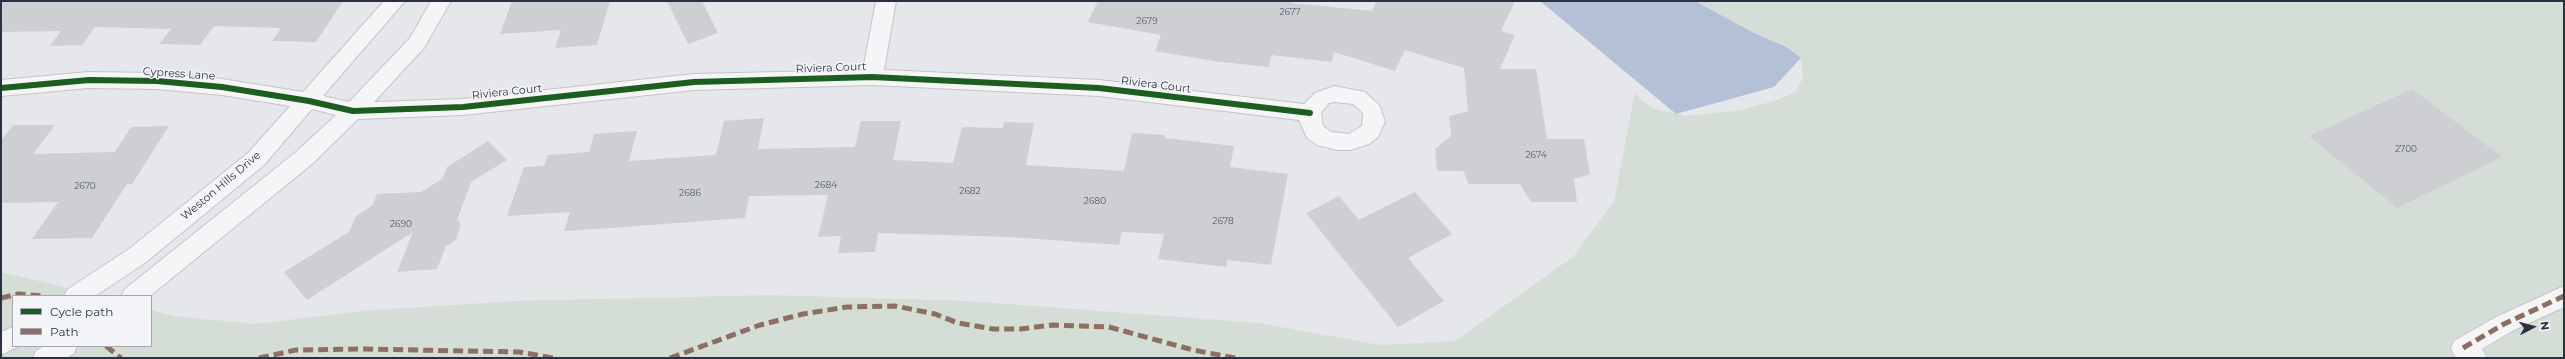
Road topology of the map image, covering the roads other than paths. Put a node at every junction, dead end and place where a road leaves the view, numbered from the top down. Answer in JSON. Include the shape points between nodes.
{"nodes":[{"id":1,"x":395,"y":1,"type":"edge"},
{"id":2,"x":441,"y":1,"type":"edge"},
{"id":3,"x":886,"y":1,"type":"edge"},
{"id":4,"x":872,"y":77,"type":"junction"},
{"id":5,"x":1,"y":88,"type":"edge"},
{"id":6,"x":309,"y":101,"type":"junction"},
{"id":7,"x":353,"y":111,"type":"junction"},
{"id":8,"x":1310,"y":113,"type":"dead end"},
{"id":9,"x":78,"y":295,"type":"edge"},
{"id":10,"x":134,"y":295,"type":"edge"},
{"id":11,"x":2564,"y":296,"type":"edge"},
{"id":12,"x":12,"y":338,"type":"edge"},
{"id":13,"x":1,"y":345,"type":"edge"},
{"id":14,"x":63,"y":347,"type":"edge"},
{"id":15,"x":2469,"y":353,"type":"edge"},
{"id":16,"x":45,"y":358,"type":"edge"}],
"edges":[{"from":1,"to":6,"type":"street","name":"Weston Hills Drive"},
{"from":2,"to":7,"type":"street","via":[[417,43]]},
{"from":3,"to":4,"type":"street"},
{"from":4,"to":7,"type":"street","name":"Riviera Court","via":[[694,82],[463,107]]},
{"from":4,"to":8,"type":"street","name":"Riviera Court","via":[[1099,88]]},
{"from":5,"to":6,"type":"street","name":"Cypress Lane","via":[[89,80],[157,81],[222,87]]},
{"from":6,"to":7,"type":"street","name":"Cypress Lane"},
{"from":6,"to":9,"type":"street","name":"Weston Hills Drive","via":[[256,159],[137,256]]},
{"from":7,"to":10,"type":"street","via":[[304,158]]},
{"from":11,"to":15,"type":"street","via":[[2504,324]]},
{"from":12,"to":13,"type":"street"},
{"from":14,"to":16,"type":"street"}]}
